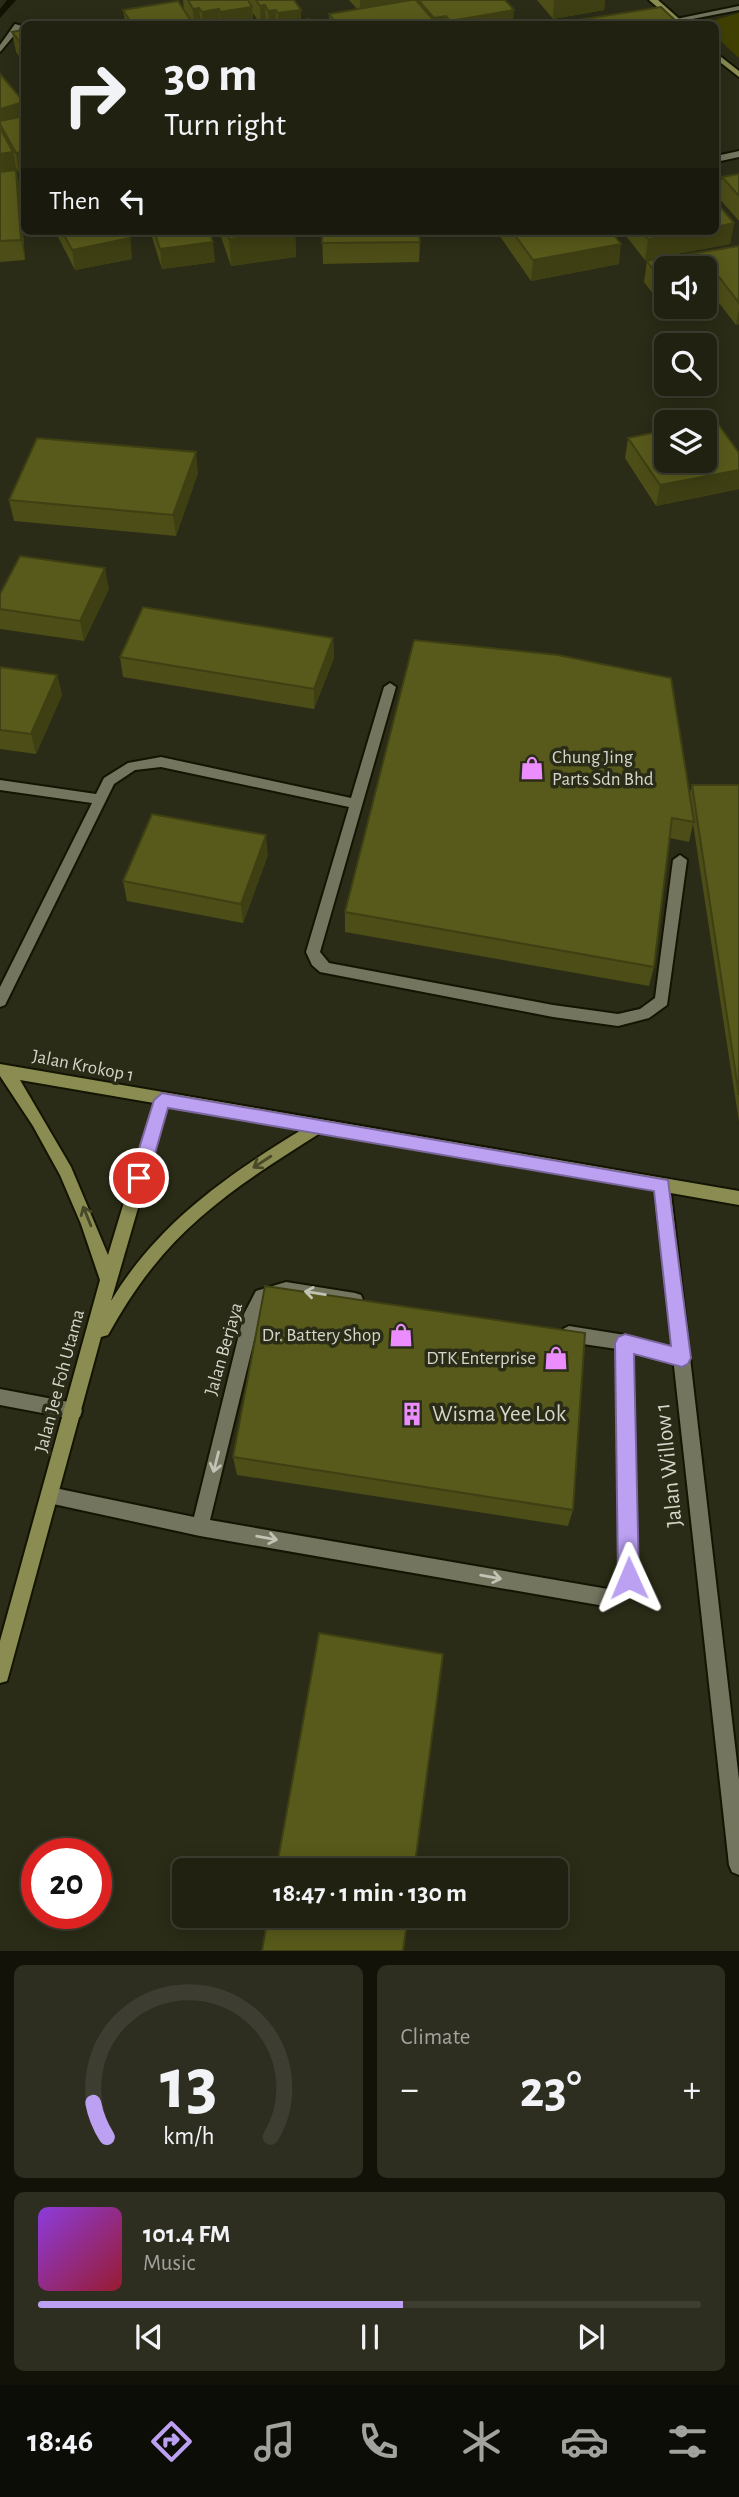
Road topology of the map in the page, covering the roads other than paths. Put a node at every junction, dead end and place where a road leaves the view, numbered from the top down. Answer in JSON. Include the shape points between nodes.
{"nodes":[{"id":1,"x":653,"y":0,"type":"edge"},
{"id":2,"x":739,"y":8,"type":"edge"},
{"id":3,"x":677,"y":21,"type":"edge"},
{"id":4,"x":687,"y":21,"type":"edge"},
{"id":5,"x":18,"y":26,"type":"dead end"},
{"id":6,"x":0,"y":50,"type":"edge"},
{"id":7,"x":719,"y":57,"type":"edge"},
{"id":8,"x":739,"y":75,"type":"edge"},
{"id":9,"x":739,"y":155,"type":"edge"},
{"id":10,"x":719,"y":158,"type":"edge"},
{"id":11,"x":390,"y":687,"type":"dead end"},
{"id":12,"x":0,"y":785,"type":"edge"},
{"id":13,"x":100,"y":799,"type":"junction"},
{"id":14,"x":357,"y":804,"type":"junction"},
{"id":15,"x":680,"y":860,"type":"dead end"},
{"id":16,"x":0,"y":1001,"type":"edge"},
{"id":17,"x":3,"y":1071,"type":"edge"},
{"id":18,"x":162,"y":1100,"type":"junction"},
{"id":19,"x":320,"y":1126,"type":"junction"},
{"id":20,"x":662,"y":1185,"type":"junction"},
{"id":21,"x":739,"y":1198,"type":"edge"},
{"id":22,"x":108,"y":1281,"type":"junction"},
{"id":23,"x":367,"y":1302,"type":"edge"},
{"id":24,"x":557,"y":1332,"type":"edge"},
{"id":25,"x":625,"y":1343,"type":"junction"},
{"id":26,"x":92,"y":1348,"type":"junction"},
{"id":27,"x":682,"y":1358,"type":"junction"},
{"id":28,"x":0,"y":1397,"type":"edge"},
{"id":29,"x":74,"y":1411,"type":"junction"},
{"id":30,"x":50,"y":1496,"type":"junction"},
{"id":31,"x":200,"y":1527,"type":"junction"},
{"id":32,"x":0,"y":1674,"type":"edge"},
{"id":33,"x":739,"y":1865,"type":"edge"}],
"edges":[{"from":1,"to":3,"type":"street"},
{"from":2,"to":4,"type":"street"},
{"from":5,"to":6,"type":"street"},
{"from":7,"to":8,"type":"street"},
{"from":9,"to":10,"type":"street"},
{"from":11,"to":14,"type":"street"},
{"from":12,"to":13,"type":"street"},
{"from":13,"to":14,"type":"street","via":[[109,781],[132,766],[161,762]]},
{"from":13,"to":16,"type":"street"},
{"from":14,"to":15,"type":"street","via":[[313,952],[317,961],[325,968],[553,1011],[618,1020],[644,1014],[662,1001]]},
{"from":17,"to":18,"type":"street","name":"Jalan Krokop 1"},
{"from":22,"to":17,"type":"street","one_way":true,"via":[[90,1221],[66,1167],[38,1116]]},
{"from":18,"to":19,"type":"street","name":"Jalan Krokop 1"},
{"from":18,"to":22,"type":"street","name":"Jalan Jee Foh Utama"},
{"from":19,"to":20,"type":"street","name":"Jalan Krokop 1"},
{"from":19,"to":26,"type":"street","one_way":true,"via":[[216,1191],[168,1235],[125,1287]]},
{"from":20,"to":21,"type":"street","name":"Jalan Krokop 1"},
{"from":20,"to":27,"type":"street","name":"Jalan Willow 1"},
{"from":22,"to":26,"type":"street","name":"Jalan Jee Foh Utama"},
{"from":23,"to":31,"type":"street","name":"Jalan Berjaya","one_way":true,"via":[[286,1289],[262,1296],[251,1314]]},
{"from":24,"to":25,"type":"street"},
{"from":25,"to":27,"type":"street"},
{"from":31,"to":25,"type":"street","one_way":true,"via":[[610,1598],[622,1591],[629,1578]]},
{"from":26,"to":29,"type":"street","name":"Jalan Jee Foh Utama"},
{"from":27,"to":33,"type":"street","name":"Jalan Willow 1"},
{"from":28,"to":29,"type":"street"},
{"from":29,"to":30,"type":"street","name":"Jalan Jee Foh Utama"},
{"from":30,"to":31,"type":"street"},
{"from":30,"to":32,"type":"street","name":"Jalan Jee Foh Utama"}]}
